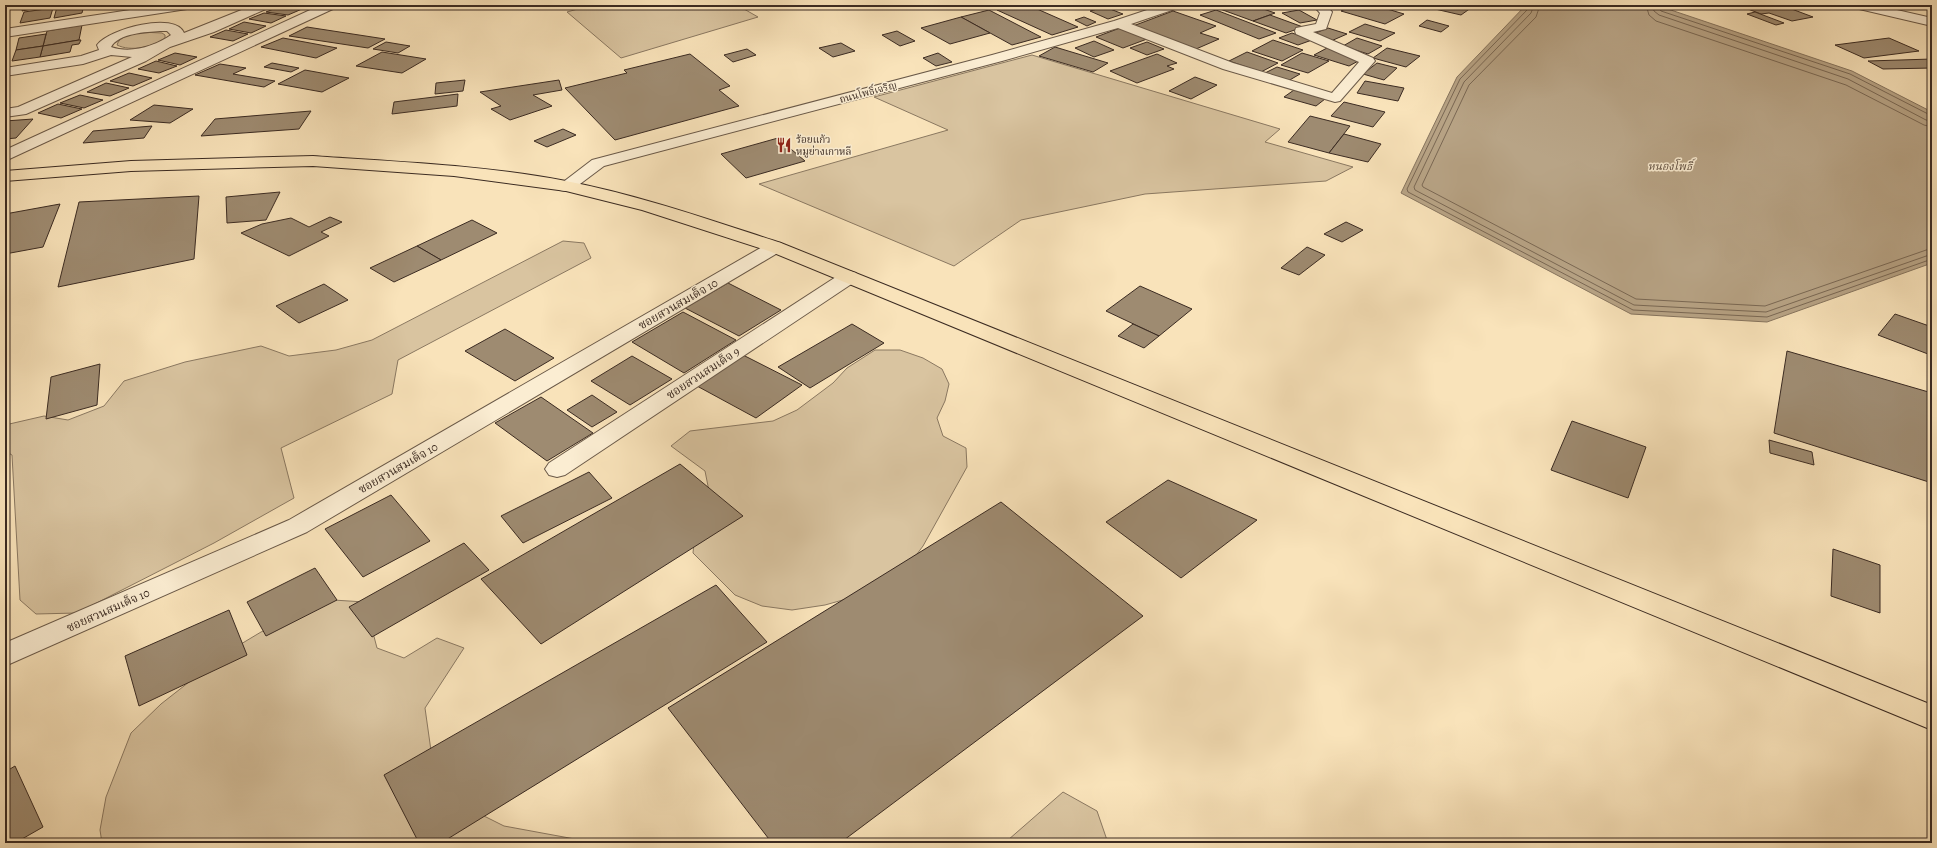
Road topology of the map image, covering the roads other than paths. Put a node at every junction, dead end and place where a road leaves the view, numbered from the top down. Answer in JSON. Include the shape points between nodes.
{"nodes":[{"id":1,"x":187,"y":5,"type":"edge"},
{"id":2,"x":264,"y":5,"type":"edge"},
{"id":3,"x":331,"y":5,"type":"edge"},
{"id":4,"x":1174,"y":5,"type":"edge"},
{"id":5,"x":1319,"y":5,"type":"edge"},
{"id":6,"x":1859,"y":5,"type":"edge"},
{"id":7,"x":106,"y":11,"type":"edge"},
{"id":8,"x":1932,"y":22,"type":"edge"},
{"id":9,"x":1119,"y":24,"type":"junction"},
{"id":10,"x":5,"y":33,"type":"edge"},
{"id":11,"x":114,"y":37,"type":"junction"},
{"id":12,"x":165,"y":44,"type":"junction"},
{"id":13,"x":191,"y":49,"type":"dead end"},
{"id":14,"x":110,"y":51,"type":"junction"},
{"id":15,"x":204,"y":51,"type":"dead end"},
{"id":16,"x":225,"y":54,"type":"junction"},
{"id":17,"x":5,"y":72,"type":"edge"},
{"id":18,"x":5,"y":112,"type":"edge"},
{"id":19,"x":5,"y":156,"type":"edge"},
{"id":20,"x":5,"y":176,"type":"edge"},
{"id":21,"x":566,"y":186,"type":"junction"},
{"id":22,"x":775,"y":247,"type":"junction"},
{"id":23,"x":849,"y":277,"type":"junction"},
{"id":24,"x":557,"y":469,"type":"dead end"},
{"id":25,"x":5,"y":656,"type":"edge"},
{"id":26,"x":1932,"y":718,"type":"edge"}],
"edges":[{"from":1,"to":7,"type":"street"},
{"from":2,"to":12,"type":"street","via":[[209,29]]},
{"from":3,"to":16,"type":"street"},
{"from":4,"to":9,"type":"street","name":"ถนนโพธิ์เจริญ"},
{"from":5,"to":9,"type":"street","via":[[1326,12],[1321,26],[1301,31],[1368,61],[1335,98],[1228,66]]},
{"from":6,"to":8,"type":"street"},
{"from":7,"to":10,"type":"street"},
{"from":7,"to":11,"type":"street"},
{"from":9,"to":21,"type":"street","name":"ถนนโพธิ์เจริญ","via":[[598,163]]},
{"from":11,"to":12,"type":"street","via":[[153,28],[168,28],[178,32],[178,36]]},
{"from":11,"to":14,"type":"street","via":[[104,45]]},
{"from":12,"to":13,"type":"street"},
{"from":12,"to":14,"type":"street","via":[[136,52]]},
{"from":12,"to":18,"type":"street","via":[[141,58],[21,111]]},
{"from":14,"to":17,"type":"street","via":[[83,60]]},
{"from":15,"to":16,"type":"street"},
{"from":16,"to":19,"type":"street"},
{"from":20,"to":21,"type":"main road","via":[[131,166],[312,161],[454,171]]},
{"from":21,"to":22,"type":"main road","via":[[648,206]]},
{"from":22,"to":23,"type":"main road"},
{"from":22,"to":25,"type":"street","name":"ซอยสวนสมเด็จ 10","via":[[298,526]]},
{"from":23,"to":24,"type":"street","name":"ซอยสวนสมเด็จ 9"},
{"from":23,"to":26,"type":"main road"}]}
